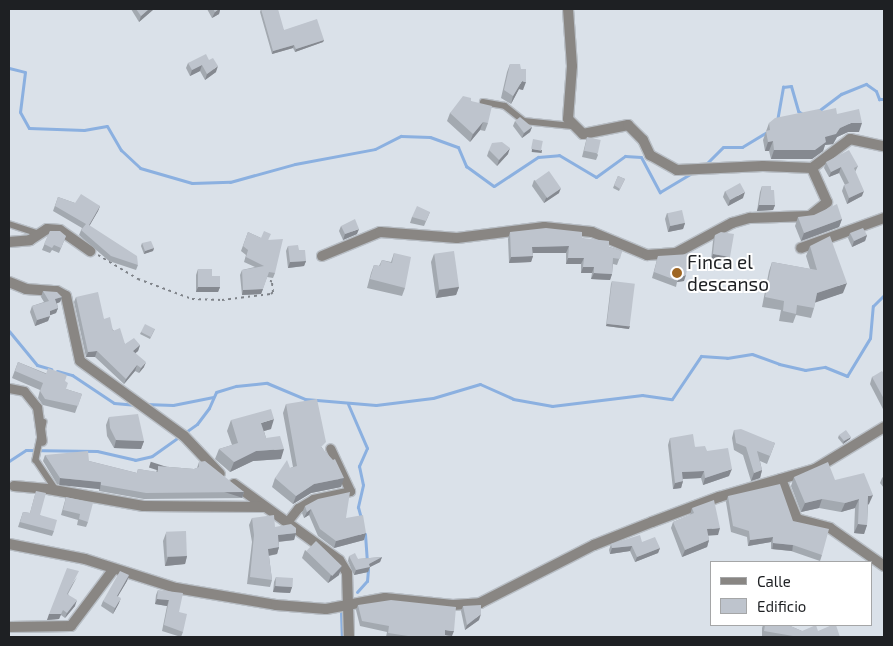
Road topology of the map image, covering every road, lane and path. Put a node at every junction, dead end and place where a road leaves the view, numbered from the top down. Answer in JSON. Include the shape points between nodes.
{"nodes":[{"id":1,"x":568,"y":9,"type":"edge"},
{"id":2,"x":483,"y":102,"type":"edge"},
{"id":3,"x":572,"y":126,"type":"junction"},
{"id":4,"x":884,"y":146,"type":"edge"},
{"id":5,"x":812,"y":168,"type":"junction"},
{"id":6,"x":884,"y":218,"type":"edge"},
{"id":7,"x":9,"y":224,"type":"edge"},
{"id":8,"x":40,"y":234,"type":"junction"},
{"id":9,"x":9,"y":242,"type":"edge"},
{"id":10,"x":802,"y":248,"type":"dead end"},
{"id":11,"x":90,"y":250,"type":"joint"},
{"id":12,"x":322,"y":256,"type":"dead end"},
{"id":13,"x":262,"y":274,"type":"edge"},
{"id":14,"x":9,"y":282,"type":"edge"},
{"id":15,"x":9,"y":388,"type":"edge"},
{"id":16,"x":44,"y":422,"type":"dead end"},
{"id":17,"x":884,"y":427,"type":"edge"},
{"id":18,"x":39,"y":445,"type":"junction"},
{"id":19,"x":330,"y":448,"type":"dead end"},
{"id":20,"x":781,"y":479,"type":"junction"},
{"id":21,"x":14,"y":486,"type":"dead end"},
{"id":22,"x":56,"y":490,"type":"junction"},
{"id":23,"x":264,"y":507,"type":"junction"},
{"id":24,"x":287,"y":522,"type":"junction"},
{"id":25,"x":9,"y":544,"type":"edge"},
{"id":26,"x":884,"y":566,"type":"edge"},
{"id":27,"x":112,"y":570,"type":"junction"},
{"id":28,"x":349,"y":606,"type":"junction"},
{"id":29,"x":9,"y":627,"type":"edge"},
{"id":30,"x":349,"y":637,"type":"edge"}],
"edges":[{"from":1,"to":3,"type":"street","via":[[572,66],[568,119]]},
{"from":2,"to":3,"type":"lane","via":[[504,106],[524,121]]},
{"from":3,"to":5,"type":"street","via":[[590,134],[628,125],[644,140],[650,155],[677,170]]},
{"from":4,"to":5,"type":"street","via":[[850,139]]},
{"from":5,"to":12,"type":"street","via":[[827,202],[810,216],[750,218],[732,222],[676,253],[647,255],[592,232],[544,227],[457,238],[380,232]]},
{"from":6,"to":10,"type":"street"},
{"from":7,"to":8,"type":"lane"},
{"from":8,"to":9,"type":"street","via":[[30,240]]},
{"from":8,"to":11,"type":"street","via":[[47,229],[60,230]]},
{"from":11,"to":13,"type":"path","via":[[138,279],[192,299],[222,300],[271,294],[274,290],[271,280]]},
{"from":14,"to":23,"type":"street","via":[[26,289],[57,291],[66,296],[80,362],[183,435],[216,471]]},
{"from":15,"to":18,"type":"street","via":[[24,391],[37,407]]},
{"from":16,"to":18,"type":"lane"},
{"from":17,"to":20,"type":"street","via":[[815,469]]},
{"from":18,"to":22,"type":"lane","via":[[36,457]]},
{"from":19,"to":24,"type":"street","via":[[350,491],[313,499],[298,508]]},
{"from":20,"to":26,"type":"street","via":[[797,519],[830,528]]},
{"from":20,"to":28,"type":"street","via":[[719,497],[644,525],[594,546],[480,603],[453,605],[385,598]]},
{"from":21,"to":22,"type":"street"},
{"from":22,"to":23,"type":"street","via":[[142,506]]},
{"from":23,"to":24,"type":"street"},
{"from":24,"to":28,"type":"street","via":[[339,560],[347,573]]},
{"from":25,"to":27,"type":"street","via":[[85,559]]},
{"from":27,"to":28,"type":"street","via":[[176,588],[276,605],[326,609]]},
{"from":27,"to":29,"type":"street","via":[[71,626]]},
{"from":28,"to":30,"type":"street"}]}
